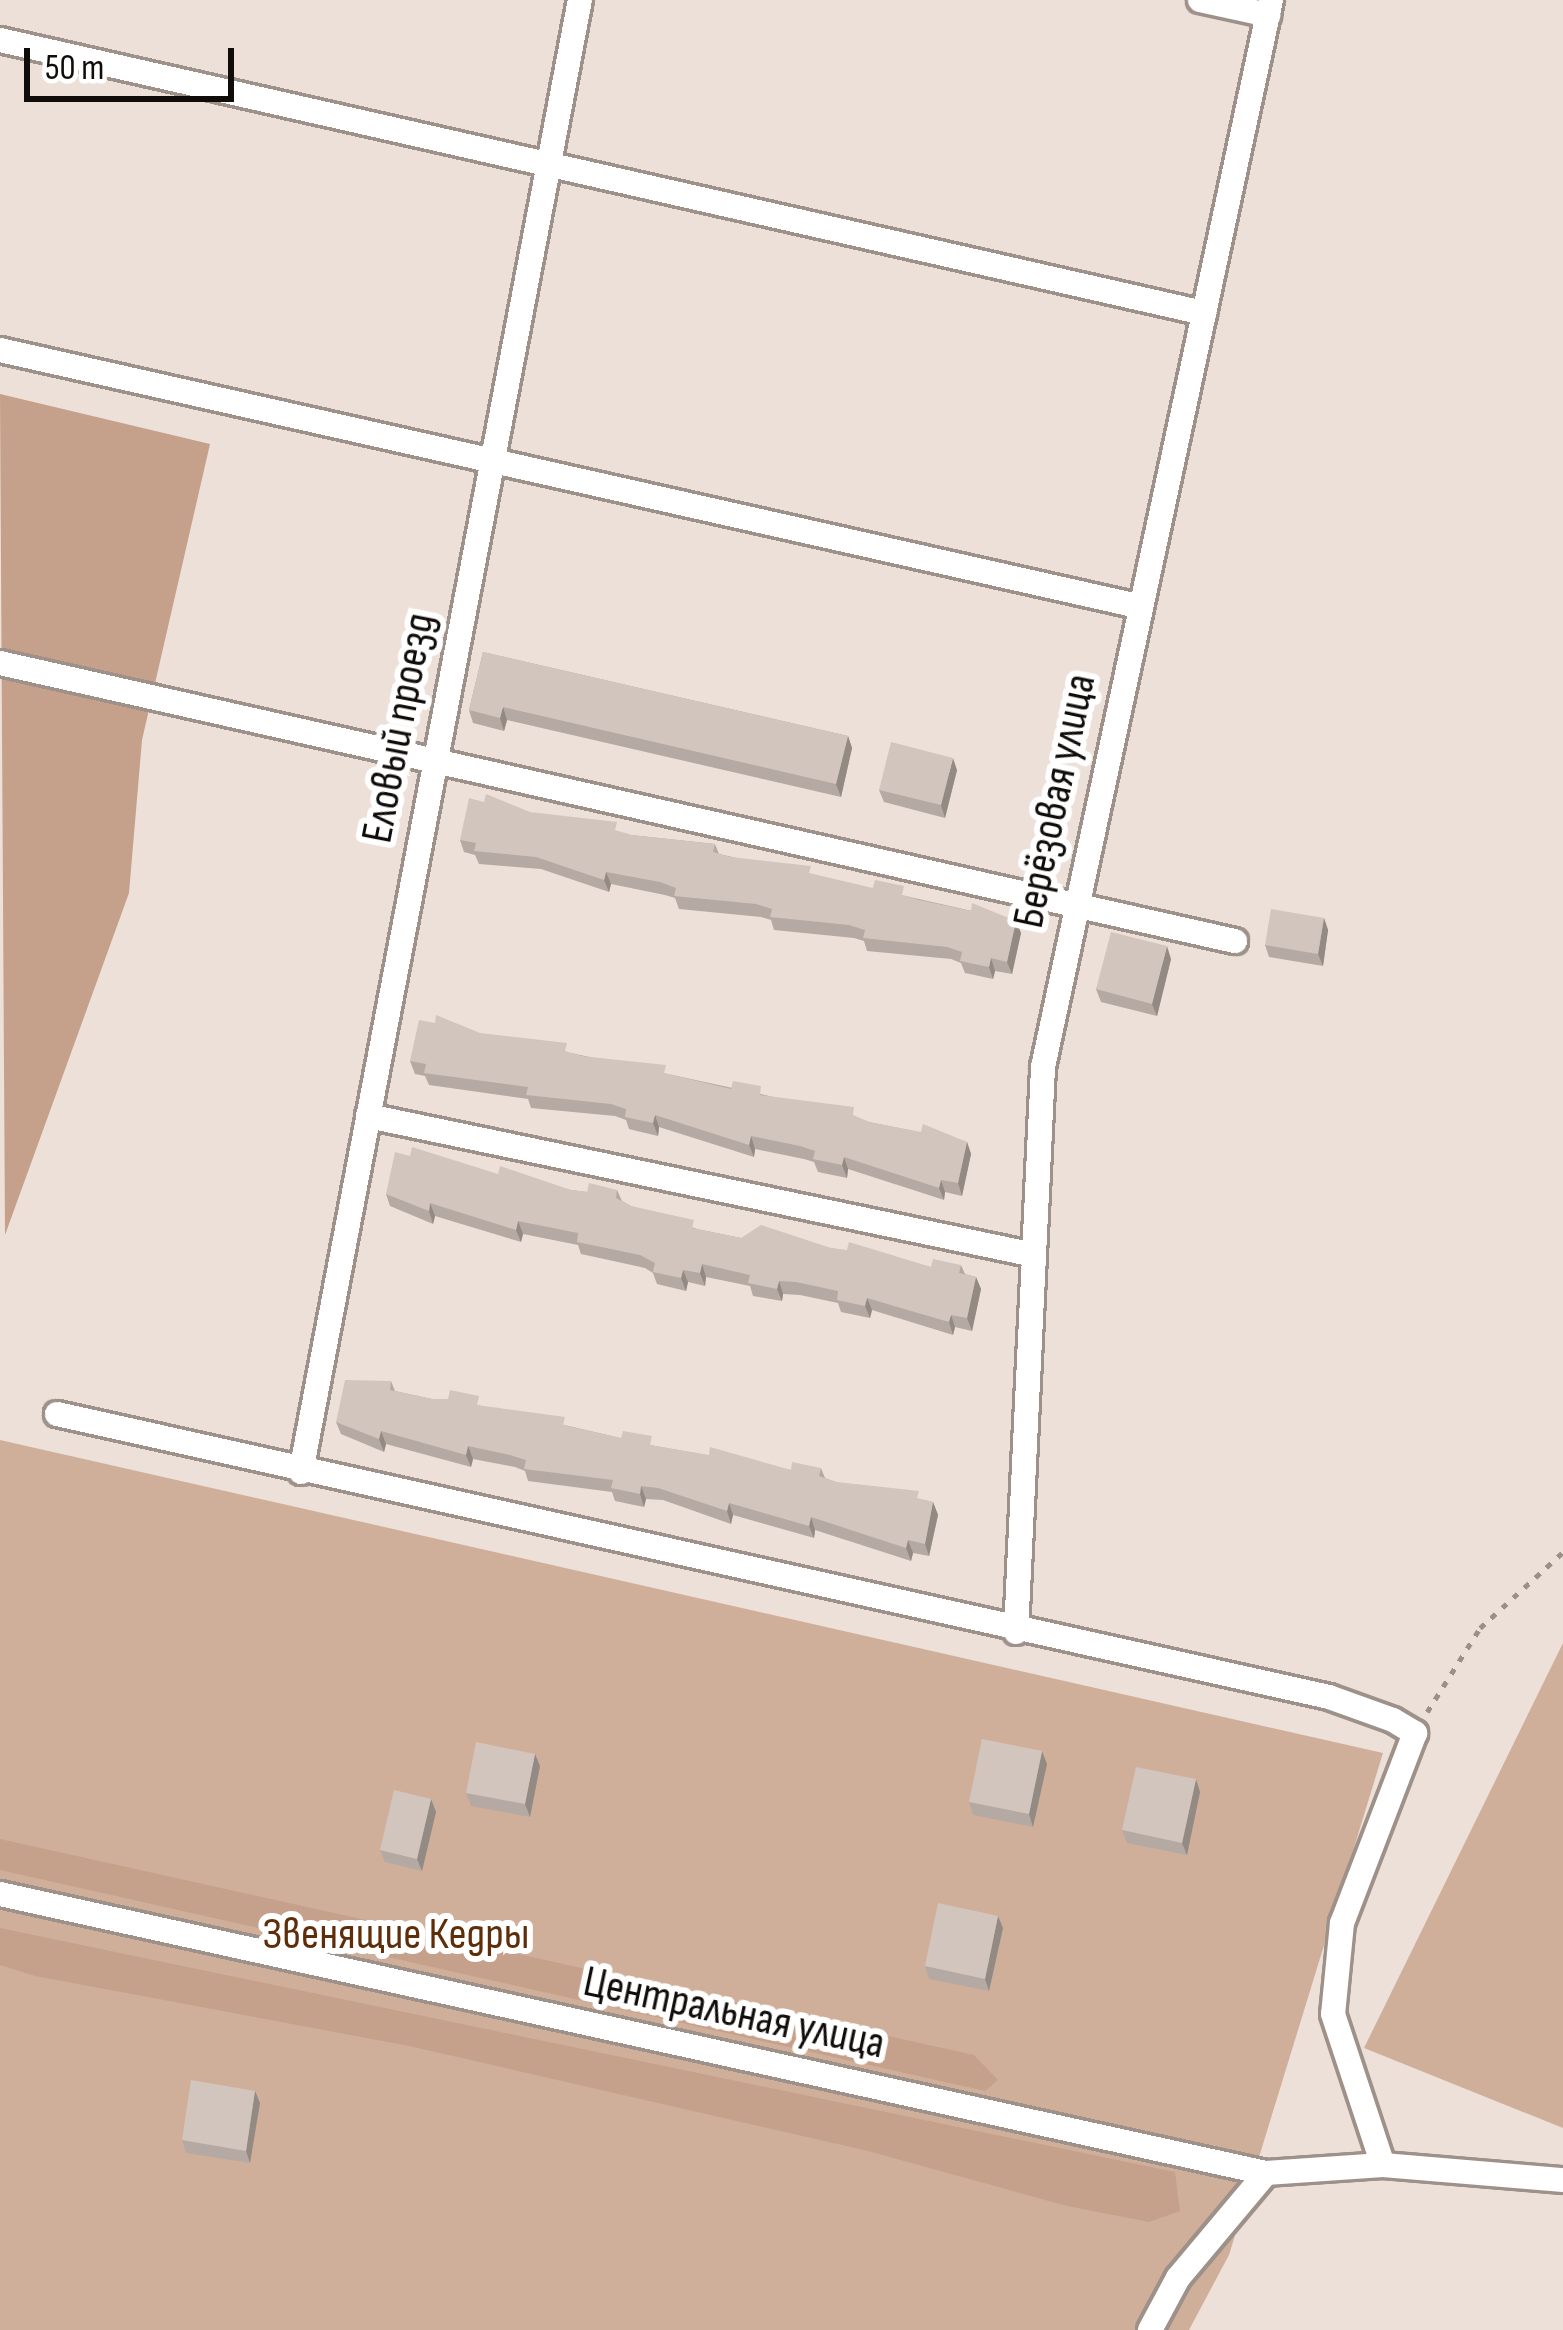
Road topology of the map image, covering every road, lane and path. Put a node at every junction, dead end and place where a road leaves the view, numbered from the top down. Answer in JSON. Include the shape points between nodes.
{"nodes":[{"id":1,"x":580,"y":0,"type":"edge"},
{"id":2,"x":1200,"y":0,"type":"edge"},
{"id":3,"x":1270,"y":8,"type":"edge"},
{"id":4,"x":0,"y":40,"type":"edge"},
{"id":5,"x":550,"y":163,"type":"junction"},
{"id":6,"x":1204,"y":313,"type":"junction"},
{"id":7,"x":0,"y":350,"type":"edge"},
{"id":8,"x":491,"y":465,"type":"junction"},
{"id":9,"x":1138,"y":606,"type":"junction"},
{"id":10,"x":0,"y":663,"type":"edge"},
{"id":11,"x":436,"y":759,"type":"junction"},
{"id":12,"x":1076,"y":904,"type":"junction"},
{"id":13,"x":1235,"y":940,"type":"dead end"},
{"id":14,"x":368,"y":1115,"type":"junction"},
{"id":15,"x":1030,"y":1254,"type":"junction"},
{"id":16,"x":58,"y":1414,"type":"dead end"},
{"id":17,"x":301,"y":1472,"type":"junction"},
{"id":18,"x":1563,"y":1552,"type":"edge"},
{"id":19,"x":1016,"y":1632,"type":"junction"},
{"id":20,"x":1415,"y":1732,"type":"junction"},
{"id":21,"x":0,"y":1894,"type":"edge"},
{"id":22,"x":1384,"y":2165,"type":"junction"},
{"id":23,"x":1266,"y":2173,"type":"junction"},
{"id":24,"x":1563,"y":2180,"type":"edge"},
{"id":25,"x":1150,"y":2330,"type":"edge"}],
"edges":[{"from":1,"to":5,"type":"street","name":"Еловый проезд"},
{"from":2,"to":3,"type":"street"},
{"from":3,"to":6,"type":"street","name":"Берёзовая улица"},
{"from":4,"to":5,"type":"street"},
{"from":5,"to":6,"type":"street"},
{"from":5,"to":8,"type":"street","name":"Еловый проезд"},
{"from":6,"to":9,"type":"street","name":"Берёзовая улица"},
{"from":7,"to":8,"type":"street"},
{"from":8,"to":9,"type":"street"},
{"from":8,"to":11,"type":"street","name":"Еловый проезд"},
{"from":9,"to":12,"type":"street","name":"Берёзовая улица"},
{"from":10,"to":11,"type":"street"},
{"from":11,"to":12,"type":"street"},
{"from":11,"to":14,"type":"street","name":"Еловый проезд"},
{"from":12,"to":13,"type":"street"},
{"from":12,"to":15,"type":"street","name":"Берёзовая улица","via":[[1042,1067]]},
{"from":14,"to":15,"type":"street"},
{"from":14,"to":17,"type":"street","name":"Еловый проезд"},
{"from":15,"to":19,"type":"street","name":"Берёзовая улица"},
{"from":16,"to":17,"type":"street"},
{"from":17,"to":19,"type":"street"},
{"from":18,"to":20,"type":"path","via":[[1480,1628]]},
{"from":19,"to":20,"type":"street","via":[[1329,1697]]},
{"from":20,"to":22,"type":"street","via":[[1342,1923],[1334,2014]]},
{"from":21,"to":23,"type":"street","name":"Центральная улица"},
{"from":22,"to":23,"type":"street","name":"Центральная улица"},
{"from":22,"to":24,"type":"street","name":"Центральная улица"},
{"from":23,"to":25,"type":"street","via":[[1178,2278]]}]}
